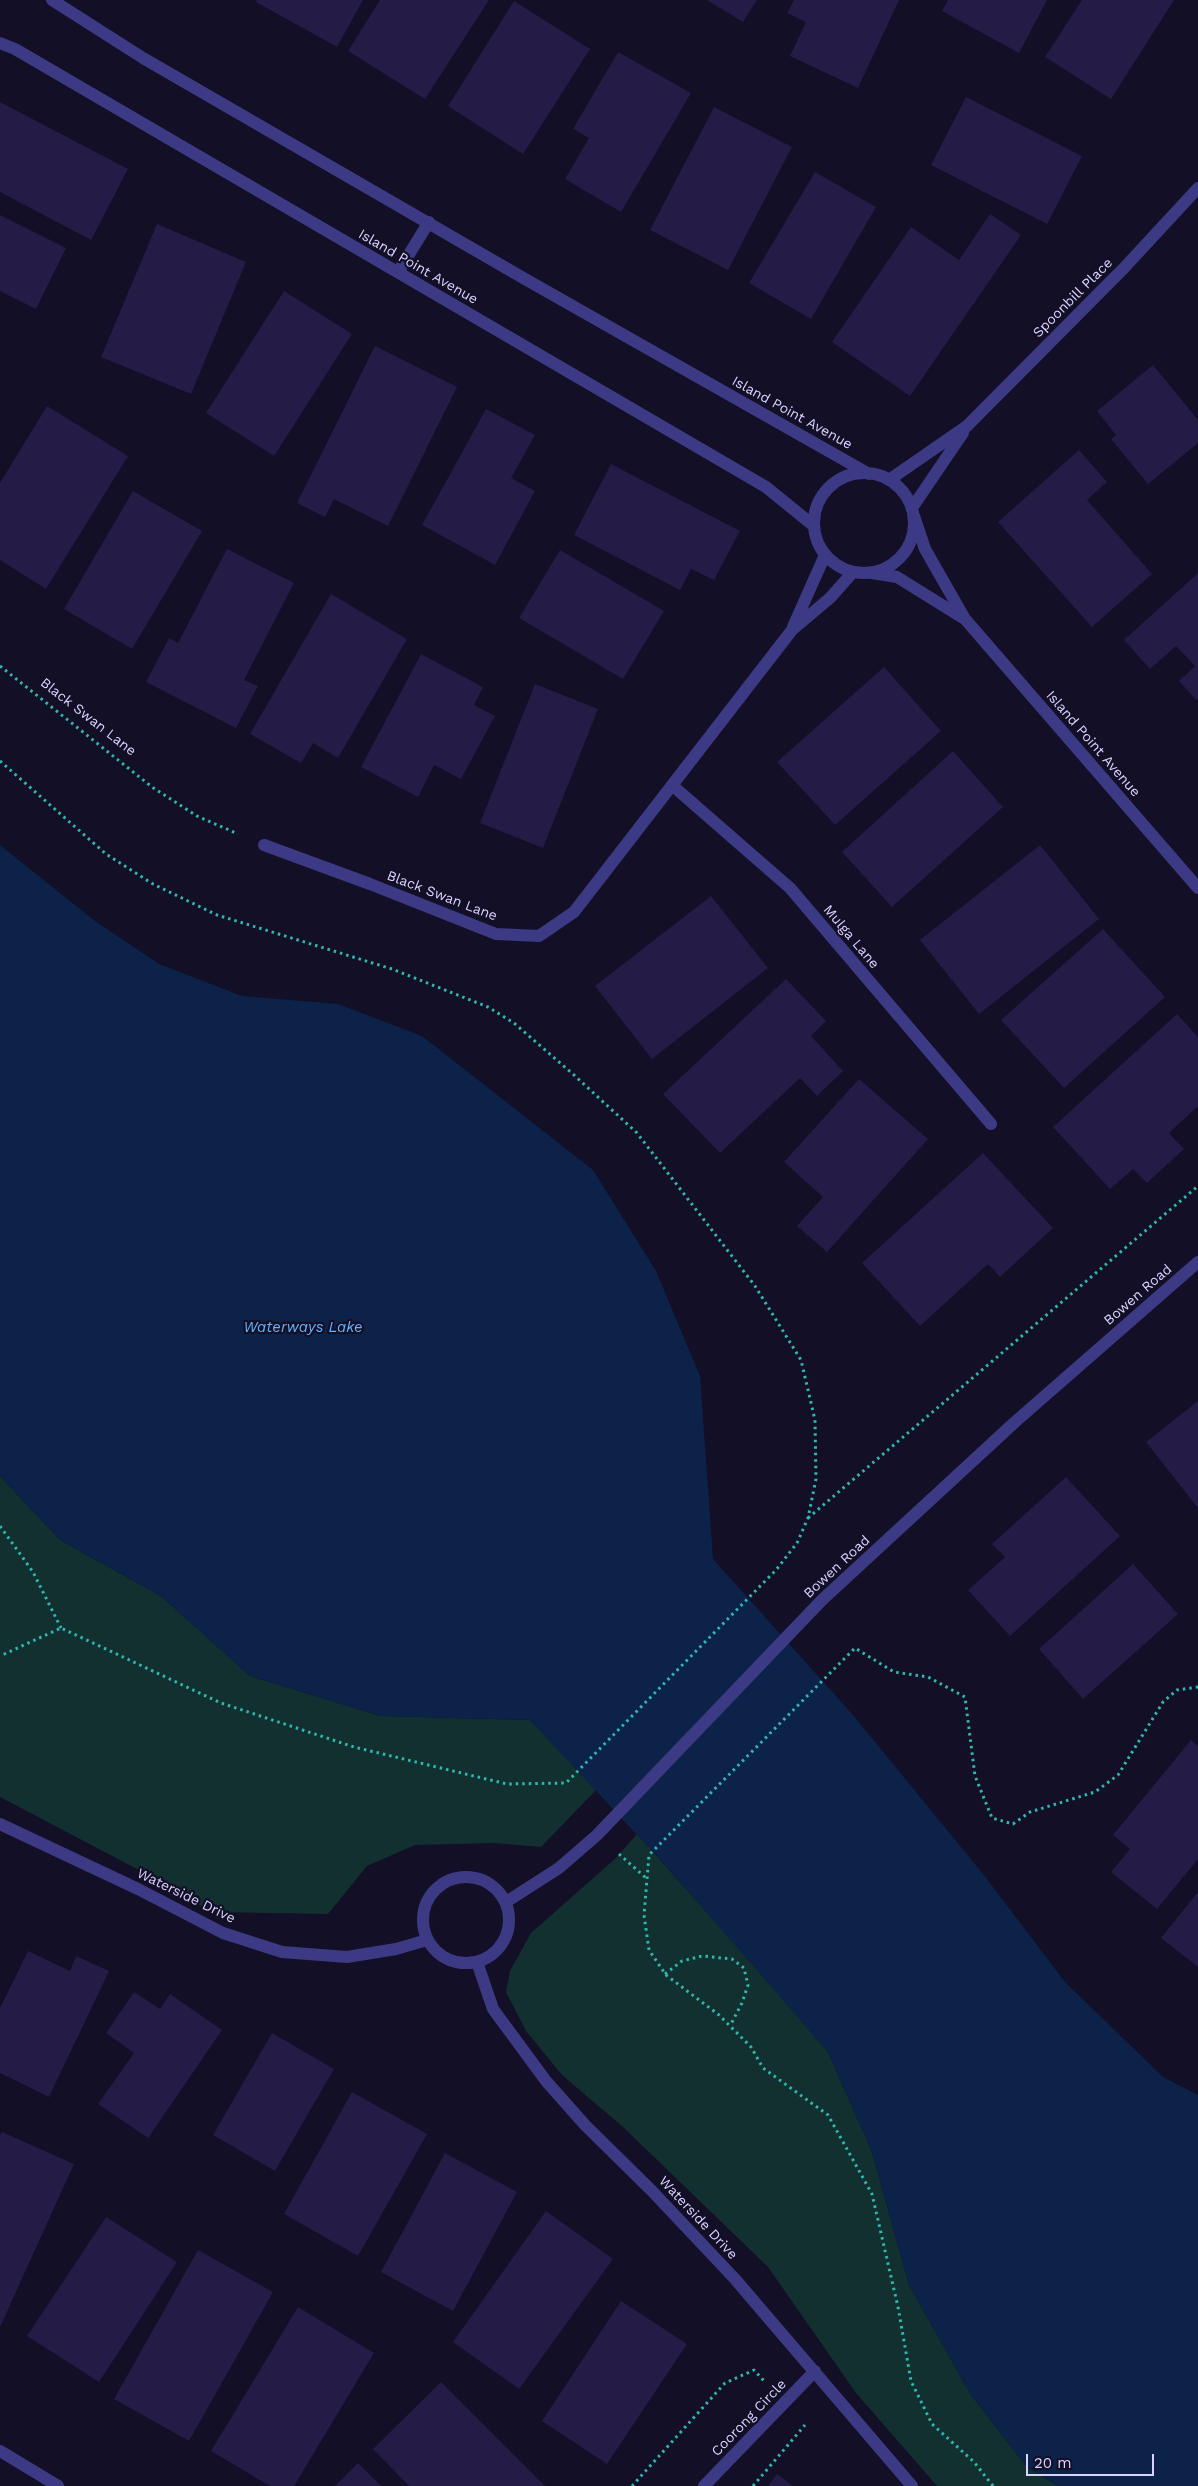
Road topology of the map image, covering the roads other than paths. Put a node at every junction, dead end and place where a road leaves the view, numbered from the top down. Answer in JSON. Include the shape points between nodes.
{"nodes":[{"id":1,"x":52,"y":0,"type":"edge"},
{"id":2,"x":0,"y":43,"type":"edge"},
{"id":3,"x":1198,"y":188,"type":"edge"},
{"id":4,"x":429,"y":222,"type":"junction"},
{"id":5,"x":398,"y":272,"type":"junction"},
{"id":6,"x":967,"y":426,"type":"junction"},
{"id":7,"x":869,"y":474,"type":"junction"},
{"id":8,"x":890,"y":480,"type":"junction"},
{"id":9,"x":913,"y":512,"type":"junction"},
{"id":10,"x":814,"y":526,"type":"junction"},
{"id":11,"x":825,"y":555,"type":"junction"},
{"id":12,"x":853,"y":572,"type":"junction"},
{"id":13,"x":870,"y":573,"type":"junction"},
{"id":14,"x":965,"y":619,"type":"junction"},
{"id":15,"x":792,"y":630,"type":"junction"},
{"id":16,"x":673,"y":786,"type":"junction"},
{"id":17,"x":264,"y":846,"type":"road end"},
{"id":18,"x":1198,"y":888,"type":"edge"},
{"id":19,"x":991,"y":1124,"type":"dead end"},
{"id":20,"x":1198,"y":1262,"type":"edge"},
{"id":21,"x":0,"y":1824,"type":"edge"},
{"id":22,"x":506,"y":1902,"type":"junction"},
{"id":23,"x":427,"y":1940,"type":"junction"},
{"id":24,"x":477,"y":1962,"type":"junction"},
{"id":25,"x":815,"y":2371,"type":"junction"},
{"id":26,"x":0,"y":2451,"type":"edge"},
{"id":27,"x":58,"y":2486,"type":"edge"},
{"id":28,"x":704,"y":2486,"type":"edge"},
{"id":29,"x":912,"y":2486,"type":"edge"}],
"edges":[{"from":1,"to":4,"type":"street","name":"Island Point Avenue","via":[[143,58]]},
{"from":2,"to":5,"type":"street","name":"Island Point Avenue"},
{"from":3,"to":6,"type":"street","name":"Spoonbill Place"},
{"from":4,"to":5,"type":"street"},
{"from":4,"to":7,"type":"street","name":"Island Point Avenue"},
{"from":5,"to":10,"type":"street","name":"Island Point Avenue","via":[[766,487]]},
{"from":6,"to":8,"type":"street","name":"Spoonbill Place"},
{"from":6,"to":9,"type":"street","name":"Spoonbill Place"},
{"from":7,"to":8,"type":"street"},
{"from":7,"to":10,"type":"street","via":[[852,475],[836,482],[816,509]]},
{"from":8,"to":9,"type":"street","via":[[899,488]]},
{"from":9,"to":13,"type":"street","via":[[910,542],[904,554],[883,570]]},
{"from":9,"to":14,"type":"street","name":"Island Point Avenue","via":[[925,549]]},
{"from":10,"to":11,"type":"street"},
{"from":11,"to":12,"type":"street","via":[[838,566]]},
{"from":11,"to":15,"type":"street","name":"Black Swan Lane"},
{"from":12,"to":13,"type":"street"},
{"from":12,"to":15,"type":"street","name":"Black Swan Lane","via":[[830,598]]},
{"from":13,"to":14,"type":"street","name":"Island Point Avenue","via":[[897,577]]},
{"from":14,"to":18,"type":"street","name":"Island Point Avenue"},
{"from":15,"to":16,"type":"street","name":"Black Swan Lane"},
{"from":16,"to":17,"type":"street","name":"Black Swan Lane","via":[[574,912],[539,936],[496,934]]},
{"from":16,"to":19,"type":"street","name":"Mulga Lane","via":[[790,888]]},
{"from":20,"to":22,"type":"street","name":"Bowen Road","via":[[1015,1422],[822,1600],[597,1835],[558,1868]]},
{"from":21,"to":23,"type":"street","name":"Waterside Drive","via":[[223,1933],[282,1952],[347,1957],[396,1950]]},
{"from":22,"to":23,"type":"street","via":[[484,1881],[470,1877],[454,1879],[431,1896],[424,1910]]},
{"from":22,"to":24,"type":"street","via":[[510,1921],[507,1936],[499,1949]]},
{"from":23,"to":24,"type":"street","via":[[448,1959],[462,1963]]},
{"from":24,"to":25,"type":"street","name":"Waterside Drive","via":[[493,2009],[546,2081],[735,2279]]},
{"from":25,"to":28,"type":"street","name":"Coorong Circle"},
{"from":25,"to":29,"type":"street","name":"Waterside Drive"},
{"from":26,"to":27,"type":"street"}]}
